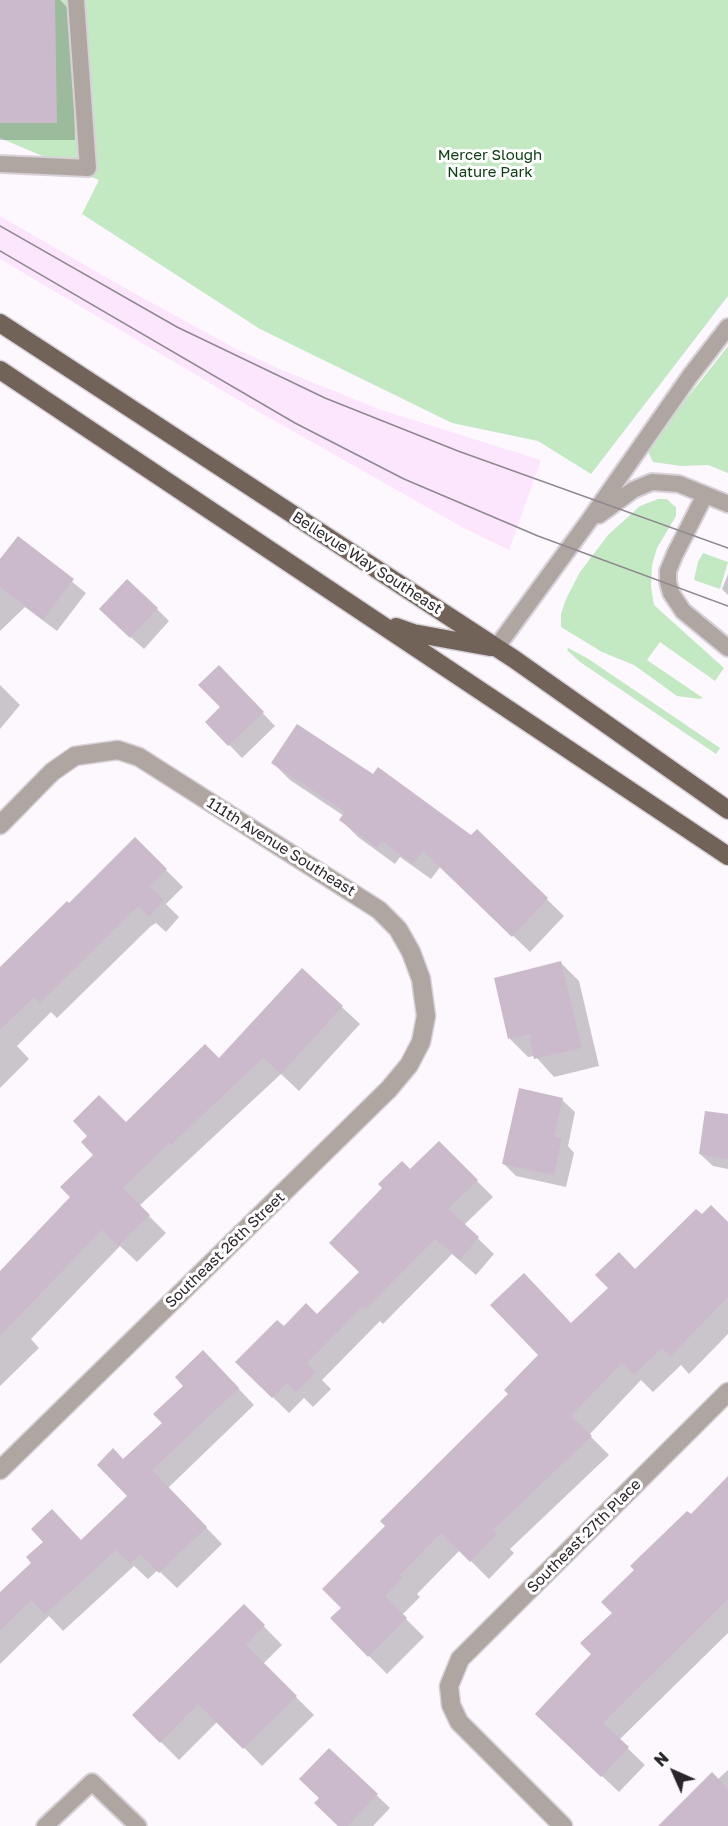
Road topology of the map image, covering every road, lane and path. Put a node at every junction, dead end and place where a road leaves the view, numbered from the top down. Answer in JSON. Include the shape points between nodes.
{"nodes":[{"id":1,"x":76,"y":0,"type":"edge"},
{"id":2,"x":0,"y":164,"type":"edge"},
{"id":3,"x":0,"y":323,"type":"edge"},
{"id":4,"x":728,"y":327,"type":"edge"},
{"id":5,"x":0,"y":370,"type":"edge"},
{"id":6,"x":705,"y":495,"type":"junction"},
{"id":7,"x":728,"y":504,"type":"edge"},
{"id":8,"x":588,"y":522,"type":"junction"},
{"id":9,"x":375,"y":620,"type":"junction"},
{"id":10,"x":496,"y":648,"type":"junction"},
{"id":11,"x":728,"y":648,"type":"edge"},
{"id":12,"x":728,"y":810,"type":"edge"},
{"id":13,"x":0,"y":825,"type":"edge"},
{"id":14,"x":728,"y":856,"type":"edge"},
{"id":15,"x":426,"y":1016,"type":"joint"},
{"id":16,"x":728,"y":1392,"type":"edge"},
{"id":17,"x":0,"y":1470,"type":"edge"},
{"id":18,"x":45,"y":1826,"type":"edge"},
{"id":19,"x":138,"y":1826,"type":"edge"},
{"id":20,"x":563,"y":1826,"type":"edge"}],
"edges":[{"from":1,"to":2,"type":"lane","via":[[88,168]]},
{"from":3,"to":10,"type":"main road","name":"Bellevue Way Southeast"},
{"from":4,"to":8,"type":"lane"},
{"from":5,"to":9,"type":"main road"},
{"from":6,"to":7,"type":"lane"},
{"from":6,"to":8,"type":"lane","via":[[679,484],[652,483],[633,490]]},
{"from":6,"to":11,"type":"lane","via":[[675,554],[668,582],[683,611]]},
{"from":8,"to":10,"type":"lane"},
{"from":9,"to":10,"type":"main road","via":[[413,633]]},
{"from":9,"to":14,"type":"main road"},
{"from":10,"to":12,"type":"main road","name":"Bellevue Way Southeast"},
{"from":13,"to":15,"type":"street","name":"111th Avenue Southeast","via":[[52,772],[75,756],[118,750],[139,757],[379,910],[411,952],[421,979]]},
{"from":15,"to":17,"type":"street","name":"Southeast 26th Street","via":[[422,1042],[389,1089]]},
{"from":16,"to":20,"type":"street","name":"Southeast 27th Place","via":[[460,1659],[448,1686],[459,1722]]},
{"from":18,"to":19,"type":"lane","via":[[92,1782]]}]}
